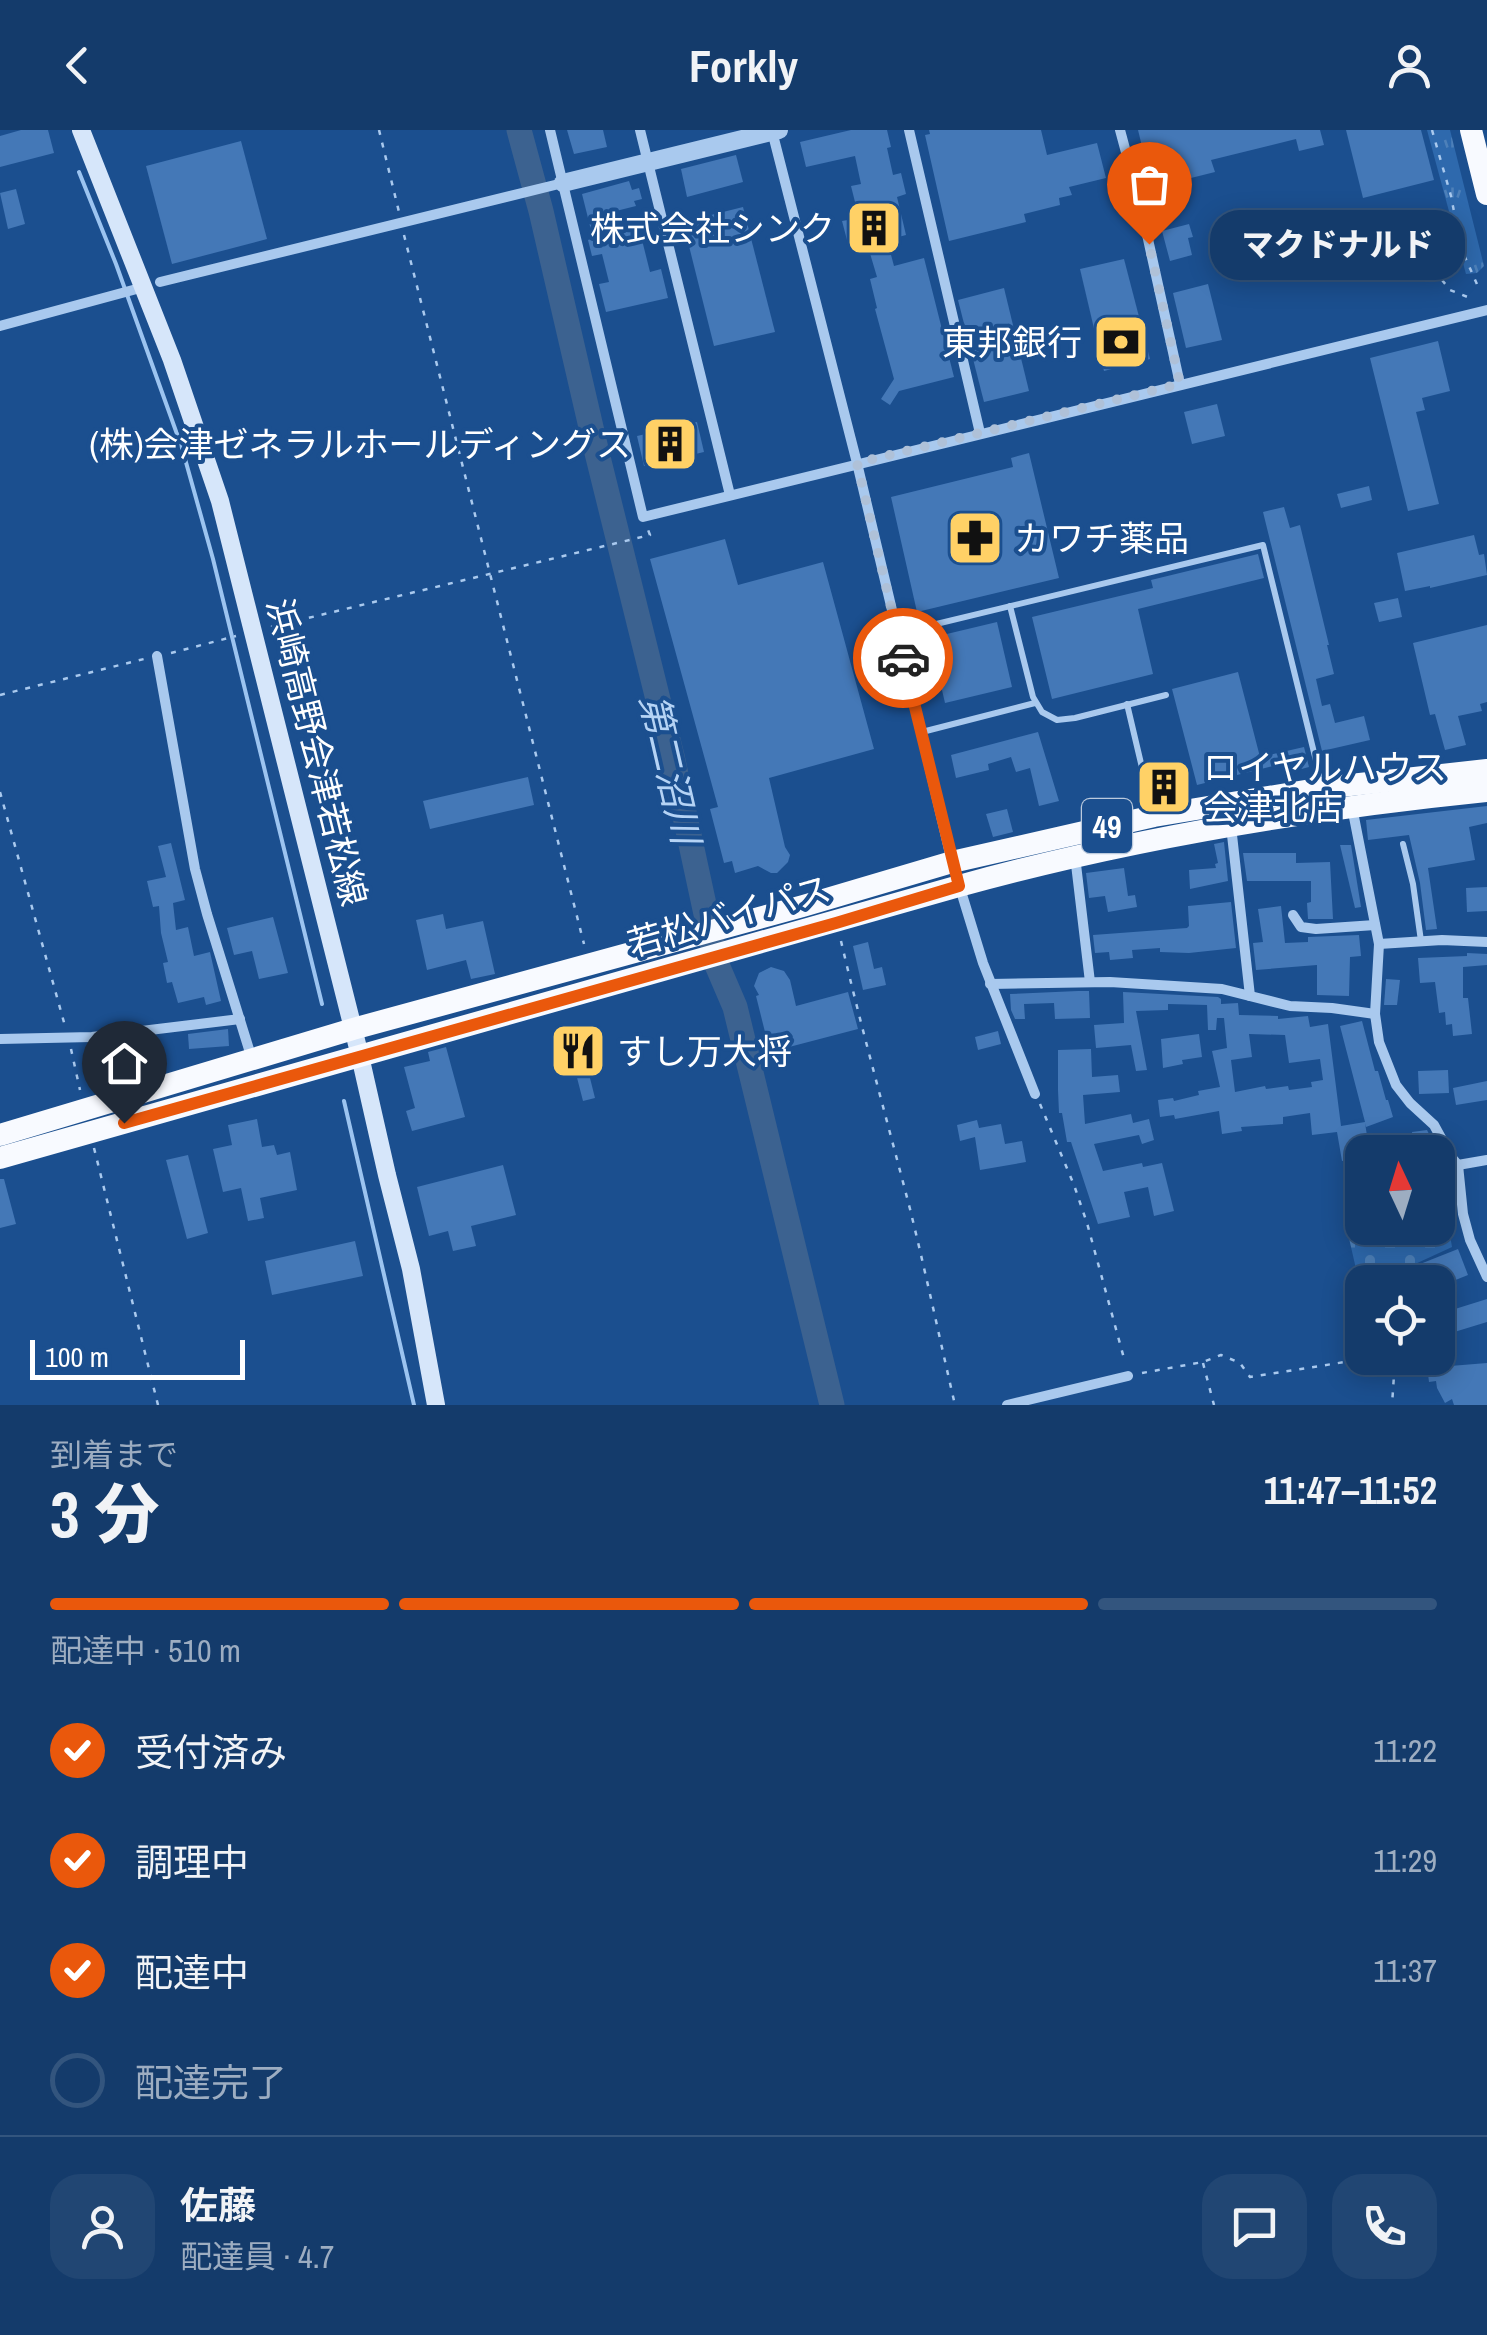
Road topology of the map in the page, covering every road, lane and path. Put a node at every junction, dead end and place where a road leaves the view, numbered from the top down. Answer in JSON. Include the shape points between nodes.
{"nodes":[{"id":1,"x":81,"y":130,"type":"edge"},
{"id":2,"x":379,"y":130,"type":"edge"},
{"id":3,"x":550,"y":130,"type":"edge"},
{"id":4,"x":640,"y":130,"type":"edge"},
{"id":5,"x":774,"y":130,"type":"edge"},
{"id":6,"x":909,"y":130,"type":"edge"},
{"id":7,"x":1120,"y":130,"type":"edge"},
{"id":8,"x":1432,"y":130,"type":"edge"},
{"id":9,"x":1471,"y":130,"type":"edge"},
{"id":10,"x":649,"y":162,"type":"junction"},
{"id":11,"x":563,"y":183,"type":"junction"},
{"id":12,"x":1487,"y":194,"type":"edge"},
{"id":13,"x":402,"y":224,"type":"junction"},
{"id":14,"x":1442,"y":280,"type":"dead end"},
{"id":15,"x":139,"y":288,"type":"junction"},
{"id":16,"x":1480,"y":291,"type":"dead end"},
{"id":17,"x":1470,"y":298,"type":"dead end"},
{"id":18,"x":1483,"y":308,"type":"edge"},
{"id":19,"x":0,"y":326,"type":"edge"},
{"id":20,"x":1180,"y":384,"type":"junction"},
{"id":21,"x":980,"y":432,"type":"junction"},
{"id":22,"x":857,"y":463,"type":"junction"},
{"id":23,"x":730,"y":495,"type":"junction"},
{"id":24,"x":643,"y":517,"type":"junction"},
{"id":25,"x":489,"y":575,"type":"junction"},
{"id":26,"x":1010,"y":606,"type":"junction"},
{"id":27,"x":271,"y":626,"type":"dead end"},
{"id":28,"x":241,"y":634,"type":"dead end"},
{"id":29,"x":898,"y":634,"type":"junction"},
{"id":30,"x":157,"y":656,"type":"junction"},
{"id":31,"x":0,"y":695,"type":"edge"},
{"id":32,"x":1166,"y":695,"type":"dead end"},
{"id":33,"x":1035,"y":703,"type":"junction"},
{"id":34,"x":1127,"y":704,"type":"junction"},
{"id":35,"x":922,"y":732,"type":"junction"},
{"id":36,"x":1487,"y":770,"type":"edge"},
{"id":37,"x":1323,"y":788,"type":"junction"},
{"id":38,"x":1487,"y":791,"type":"edge"},
{"id":39,"x":0,"y":792,"type":"edge"},
{"id":40,"x":1350,"y":796,"type":"junction"},
{"id":41,"x":1154,"y":816,"type":"junction"},
{"id":42,"x":1231,"y":825,"type":"junction"},
{"id":43,"x":1403,"y":844,"type":"dead end"},
{"id":44,"x":1075,"y":856,"type":"junction"},
{"id":45,"x":952,"y":862,"type":"junction"},
{"id":46,"x":959,"y":886,"type":"junction"},
{"id":47,"x":1294,"y":915,"type":"dead end"},
{"id":48,"x":836,"y":923,"type":"junction"},
{"id":49,"x":1376,"y":925,"type":"junction"},
{"id":50,"x":1422,"y":942,"type":"junction"},
{"id":51,"x":1487,"y":942,"type":"edge"},
{"id":52,"x":1380,"y":944,"type":"junction"},
{"id":53,"x":590,"y":965,"type":"junction"},
{"id":54,"x":1090,"y":982,"type":"junction"},
{"id":55,"x":990,"y":984,"type":"junction"},
{"id":56,"x":1250,"y":996,"type":"junction"},
{"id":57,"x":1374,"y":1014,"type":"junction"},
{"id":58,"x":240,"y":1019,"type":"junction"},
{"id":59,"x":353,"y":1030,"type":"junction"},
{"id":60,"x":68,"y":1038,"type":"junction"},
{"id":61,"x":0,"y":1039,"type":"edge"},
{"id":62,"x":360,"y":1056,"type":"junction"},
{"id":63,"x":252,"y":1061,"type":"junction"},
{"id":64,"x":1036,"y":1094,"type":"joint"},
{"id":65,"x":87,"y":1122,"type":"junction"},
{"id":66,"x":0,"y":1135,"type":"edge"},
{"id":67,"x":0,"y":1158,"type":"edge"},
{"id":68,"x":1487,"y":1160,"type":"edge"},
{"id":69,"x":1458,"y":1164,"type":"junction"},
{"id":70,"x":1487,"y":1277,"type":"edge"},
{"id":71,"x":1203,"y":1362,"type":"junction"},
{"id":72,"x":1128,"y":1376,"type":"junction"},
{"id":73,"x":158,"y":1405,"type":"edge"},
{"id":74,"x":436,"y":1405,"type":"edge"},
{"id":75,"x":954,"y":1405,"type":"edge"},
{"id":76,"x":1006,"y":1405,"type":"edge"},
{"id":77,"x":1214,"y":1405,"type":"edge"},
{"id":78,"x":1392,"y":1405,"type":"edge"}],
"edges":[{"from":1,"to":15,"type":"main road","name":"浜崎高野会津若松線"},
{"from":2,"to":13,"type":"path"},
{"from":3,"to":11,"type":"street"},
{"from":4,"to":10,"type":"street"},
{"from":5,"to":10,"type":"street"},
{"from":5,"to":22,"type":"street"},
{"from":6,"to":21,"type":"street"},
{"from":7,"to":20,"type":"street"},
{"from":8,"to":16,"type":"path","via":[[1461,248]]},
{"from":9,"to":12,"type":"highway"},
{"from":10,"to":11,"type":"street"},
{"from":10,"to":23,"type":"street"},
{"from":11,"to":13,"type":"street"},
{"from":11,"to":24,"type":"street"},
{"from":13,"to":15,"type":"street"},
{"from":13,"to":25,"type":"path"},
{"from":14,"to":17,"type":"path"},
{"from":15,"to":19,"type":"street"},
{"from":15,"to":59,"type":"main road","name":"浜崎高野会津若松線","via":[[172,360],[220,501]]},
{"from":18,"to":20,"type":"street"},
{"from":20,"to":21,"type":"street"},
{"from":21,"to":22,"type":"street"},
{"from":22,"to":23,"type":"street"},
{"from":22,"to":29,"type":"street"},
{"from":23,"to":24,"type":"street"},
{"from":24,"to":25,"type":"path","via":[[650,535]]},
{"from":25,"to":27,"type":"path"},
{"from":25,"to":53,"type":"path"},
{"from":26,"to":29,"type":"lane"},
{"from":26,"to":33,"type":"lane"},
{"from":26,"to":37,"type":"lane","via":[[1263,545]]},
{"from":28,"to":30,"type":"path"},
{"from":29,"to":35,"type":"street"},
{"from":30,"to":31,"type":"path"},
{"from":30,"to":58,"type":"street","via":[[196,869]]},
{"from":32,"to":34,"type":"lane"},
{"from":33,"to":34,"type":"lane","via":[[1057,720]]},
{"from":33,"to":35,"type":"lane"},
{"from":34,"to":41,"type":"lane"},
{"from":35,"to":45,"type":"street"},
{"from":36,"to":40,"type":"highway","name":"若松バイパス","number":"49"},
{"from":37,"to":40,"type":"highway","name":"若松バイパス","number":"49"},
{"from":37,"to":41,"type":"highway","name":"若松バイパス","number":"49"},
{"from":38,"to":40,"type":"highway","name":"若松バイパス","number":"49"},
{"from":39,"to":60,"type":"path"},
{"from":40,"to":42,"type":"highway","name":"若松バイパス","number":"49"},
{"from":40,"to":49,"type":"street"},
{"from":41,"to":45,"type":"highway","name":"若松バイパス","number":"49"},
{"from":42,"to":44,"type":"highway","name":"若松バイパス","number":"49"},
{"from":42,"to":56,"type":"street"},
{"from":43,"to":50,"type":"lane"},
{"from":44,"to":46,"type":"highway","name":"若松バイパス","number":"49"},
{"from":44,"to":54,"type":"street"},
{"from":45,"to":46,"type":"street"},
{"from":45,"to":53,"type":"highway","name":"若松バイパス","number":"49"},
{"from":46,"to":48,"type":"highway","name":"若松バイパス","number":"49"},
{"from":46,"to":55,"type":"street"},
{"from":47,"to":49,"type":"street","via":[[1301,927],[1316,929]]},
{"from":48,"to":62,"type":"highway","name":"若松バイパス","number":"49"},
{"from":48,"to":75,"type":"path"},
{"from":49,"to":52,"type":"street"},
{"from":50,"to":51,"type":"street"},
{"from":50,"to":52,"type":"street"},
{"from":52,"to":57,"type":"street"},
{"from":53,"to":59,"type":"highway","name":"若松バイパス","number":"49"},
{"from":54,"to":55,"type":"street"},
{"from":54,"to":56,"type":"street"},
{"from":55,"to":64,"type":"street"},
{"from":56,"to":57,"type":"street"},
{"from":57,"to":69,"type":"street","via":[[1396,1085],[1434,1125]]},
{"from":58,"to":60,"type":"street"},
{"from":58,"to":63,"type":"street"},
{"from":59,"to":62,"type":"main road","name":"浜崎高野会津若松線"},
{"from":59,"to":63,"type":"highway","name":"若松バイパス","number":"49"},
{"from":60,"to":61,"type":"street"},
{"from":60,"to":65,"type":"path"},
{"from":62,"to":65,"type":"highway","name":"若松バイパス","number":"49"},
{"from":62,"to":74,"type":"main road","name":"浜崎高野会津若松線"},
{"from":63,"to":65,"type":"highway","name":"若松バイパス","number":"49"},
{"from":64,"to":72,"type":"path","via":[[1081,1204]]},
{"from":65,"to":66,"type":"highway","name":"若松バイパス","number":"49"},
{"from":65,"to":67,"type":"highway","name":"若松バイパス","number":"49"},
{"from":65,"to":73,"type":"path"},
{"from":68,"to":69,"type":"street"},
{"from":69,"to":70,"type":"street","via":[[1463,1214]]},
{"from":71,"to":72,"type":"path"},
{"from":71,"to":77,"type":"path"},
{"from":71,"to":78,"type":"path","via":[[1230,1357],[1250,1377],[1364,1359],[1394,1375]]},
{"from":72,"to":76,"type":"street"}]}
